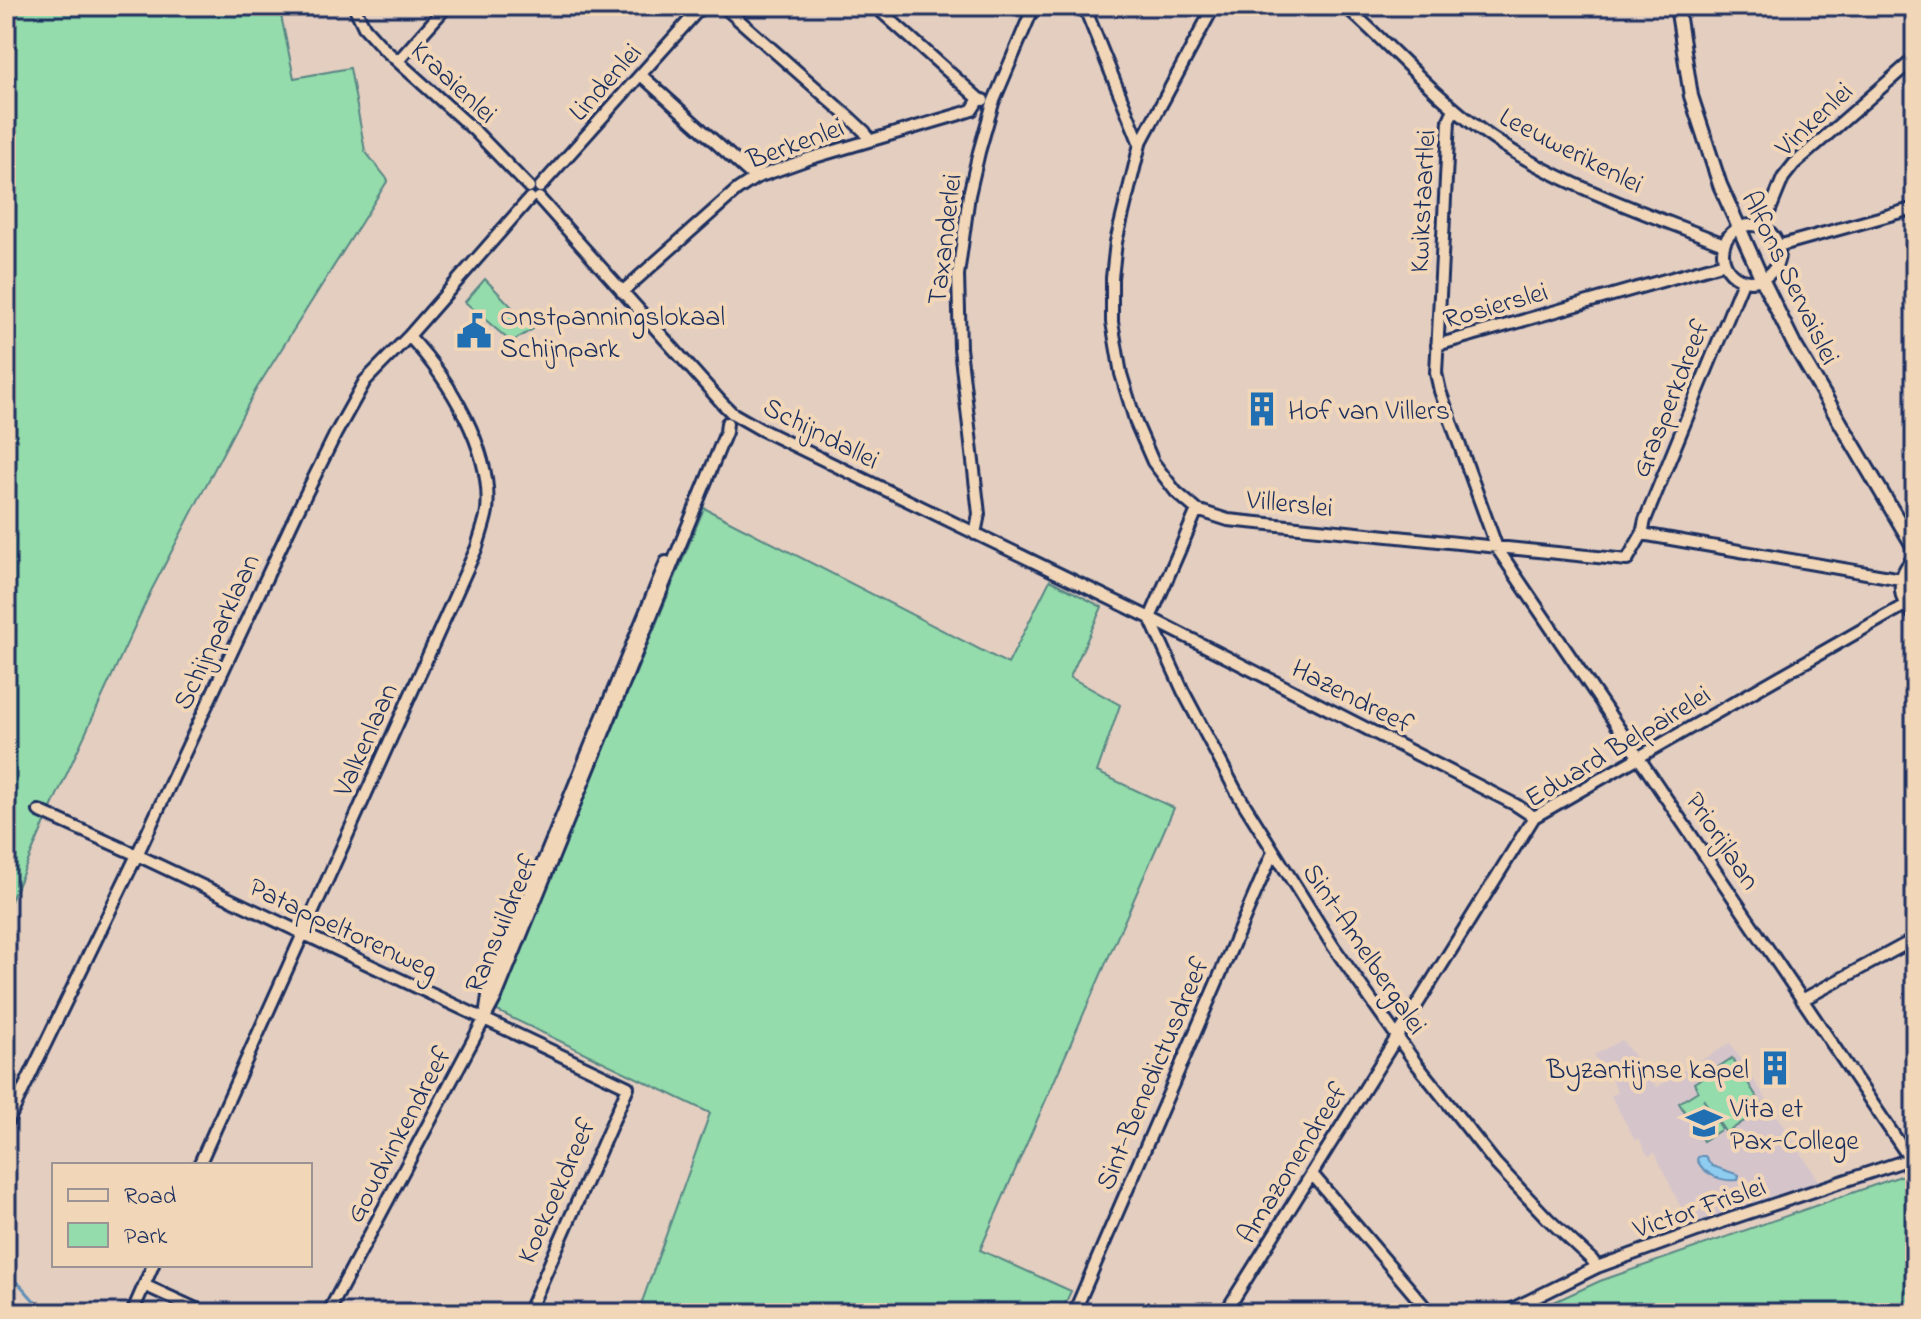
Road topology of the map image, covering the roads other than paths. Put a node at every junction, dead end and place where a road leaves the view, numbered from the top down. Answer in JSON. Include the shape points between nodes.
{"nodes":[{"id":1,"x":354,"y":6,"type":"edge"},
{"id":2,"x":447,"y":6,"type":"edge"},
{"id":3,"x":702,"y":6,"type":"edge"},
{"id":4,"x":723,"y":6,"type":"edge"},
{"id":5,"x":875,"y":6,"type":"edge"},
{"id":6,"x":1034,"y":6,"type":"edge"},
{"id":7,"x":1084,"y":6,"type":"edge"},
{"id":8,"x":1214,"y":6,"type":"edge"},
{"id":9,"x":1345,"y":6,"type":"edge"},
{"id":10,"x":1677,"y":6,"type":"edge"},
{"id":11,"x":1915,"y":58,"type":"edge"},
{"id":12,"x":398,"y":61,"type":"junction"},
{"id":13,"x":642,"y":76,"type":"junction"},
{"id":14,"x":979,"y":99,"type":"junction"},
{"id":15,"x":993,"y":103,"type":"junction"},
{"id":16,"x":1454,"y":109,"type":"junction"},
{"id":17,"x":972,"y":110,"type":"junction"},
{"id":18,"x":989,"y":117,"type":"junction"},
{"id":19,"x":869,"y":141,"type":"junction"},
{"id":20,"x":1140,"y":144,"type":"junction"},
{"id":21,"x":755,"y":178,"type":"junction"},
{"id":22,"x":535,"y":193,"type":"junction"},
{"id":23,"x":1915,"y":208,"type":"edge"},
{"id":24,"x":1739,"y":227,"type":"junction"},
{"id":25,"x":1763,"y":227,"type":"junction"},
{"id":26,"x":1724,"y":244,"type":"junction"},
{"id":27,"x":1778,"y":246,"type":"junction"},
{"id":28,"x":1725,"y":263,"type":"junction"},
{"id":29,"x":1762,"y":279,"type":"junction"},
{"id":30,"x":1743,"y":281,"type":"junction"},
{"id":31,"x":622,"y":292,"type":"junction"},
{"id":32,"x":409,"y":336,"type":"junction"},
{"id":33,"x":1437,"y":345,"type":"junction"},
{"id":34,"x":730,"y":418,"type":"junction"},
{"id":35,"x":1197,"y":510,"type":"junction"},
{"id":36,"x":975,"y":534,"type":"junction"},
{"id":37,"x":1642,"y":534,"type":"junction"},
{"id":38,"x":1497,"y":548,"type":"junction"},
{"id":39,"x":1915,"y":549,"type":"edge"},
{"id":40,"x":1915,"y":557,"type":"edge"},
{"id":41,"x":1901,"y":579,"type":"junction"},
{"id":42,"x":1905,"y":605,"type":"junction"},
{"id":43,"x":1915,"y":616,"type":"edge"},
{"id":44,"x":1150,"y":618,"type":"junction"},
{"id":45,"x":1639,"y":757,"type":"junction"},
{"id":46,"x":39,"y":811,"type":"dead end"},
{"id":47,"x":1534,"y":817,"type":"junction"},
{"id":48,"x":1273,"y":852,"type":"junction"},
{"id":49,"x":137,"y":855,"type":"junction"},
{"id":50,"x":303,"y":934,"type":"junction"},
{"id":51,"x":1915,"y":939,"type":"edge"},
{"id":52,"x":1802,"y":1000,"type":"junction"},
{"id":53,"x":485,"y":1020,"type":"junction"},
{"id":54,"x":1397,"y":1037,"type":"junction"},
{"id":55,"x":628,"y":1087,"type":"joint"},
{"id":56,"x":6,"y":1125,"type":"edge"},
{"id":57,"x":1912,"y":1159,"type":"edge"},
{"id":58,"x":200,"y":1163,"type":"edge"},
{"id":59,"x":1312,"y":1174,"type":"junction"},
{"id":60,"x":152,"y":1267,"type":"edge"},
{"id":61,"x":1597,"y":1267,"type":"junction"},
{"id":62,"x":144,"y":1285,"type":"junction"},
{"id":63,"x":132,"y":1313,"type":"edge"},
{"id":64,"x":205,"y":1313,"type":"edge"},
{"id":65,"x":328,"y":1313,"type":"edge"},
{"id":66,"x":528,"y":1313,"type":"edge"},
{"id":67,"x":1074,"y":1313,"type":"edge"},
{"id":68,"x":1225,"y":1313,"type":"edge"},
{"id":69,"x":1430,"y":1313,"type":"edge"},
{"id":70,"x":1504,"y":1313,"type":"edge"}],
"edges":[{"from":1,"to":12,"type":"street","name":"Kraaienlei","via":[[364,27]]},
{"from":2,"to":12,"type":"street"},
{"from":3,"to":13,"type":"street","name":"Lindenlei"},
{"from":4,"to":19,"type":"street"},
{"from":5,"to":14,"type":"street"},
{"from":6,"to":15,"type":"street","name":"Taxanderlei"},
{"from":7,"to":20,"type":"street"},
{"from":8,"to":20,"type":"street","name":"Villerslei"},
{"from":9,"to":16,"type":"street","name":"Leeuwerikenlei"},
{"from":10,"to":24,"type":"street","name":"Alfons Servaislei","via":[[1691,96]]},
{"from":11,"to":25,"type":"street","name":"Vinkenlei","via":[[1794,164]]},
{"from":12,"to":22,"type":"street","name":"Kraaienlei"},
{"from":13,"to":21,"type":"street"},
{"from":13,"to":22,"type":"street","name":"Lindenlei"},
{"from":14,"to":15,"type":"street"},
{"from":14,"to":17,"type":"street"},
{"from":15,"to":18,"type":"street","name":"Taxanderlei"},
{"from":16,"to":26,"type":"street","name":"Leeuwerikenlei","via":[[1554,174]]},
{"from":16,"to":33,"type":"street","name":"Kwikstaartlei","via":[[1449,120]]},
{"from":17,"to":18,"type":"street"},
{"from":17,"to":19,"type":"street","name":"Berkenlei"},
{"from":18,"to":36,"type":"street","name":"Taxanderlei","via":[[969,195],[958,275],[960,348],[979,514]]},
{"from":19,"to":21,"type":"street","name":"Berkenlei"},
{"from":20,"to":35,"type":"street","name":"Villerslei","via":[[1116,242],[1112,322],[1121,374],[1153,462]]},
{"from":21,"to":31,"type":"street","name":"Berkenlei"},
{"from":22,"to":31,"type":"street","name":"Schijndallei"},
{"from":22,"to":32,"type":"street","name":"Schijnparklaan"},
{"from":23,"to":27,"type":"street"},
{"from":24,"to":25,"type":"street"},
{"from":24,"to":26,"type":"street"},
{"from":24,"to":29,"type":"street","name":"Alfons Servaislei"},
{"from":25,"to":27,"type":"street"},
{"from":26,"to":28,"type":"street"},
{"from":27,"to":29,"type":"street","via":[[1776,266]]},
{"from":28,"to":30,"type":"street"},
{"from":28,"to":33,"type":"street","name":"Rosierslei"},
{"from":29,"to":30,"type":"street"},
{"from":29,"to":39,"type":"street","name":"Alfons Servaislei","via":[[1794,344]]},
{"from":30,"to":37,"type":"street","name":"Grasperkdreef"},
{"from":31,"to":34,"type":"street","name":"Schijndallei"},
{"from":32,"to":49,"type":"street","name":"Schijnparklaan","via":[[365,381],[336,433]]},
{"from":32,"to":50,"type":"street","name":"Valkenlaan","via":[[426,354],[476,440],[486,473],[487,512],[477,547]]},
{"from":33,"to":38,"type":"street","name":"Rosierslei","via":[[1440,391]]},
{"from":34,"to":36,"type":"street","name":"Schijndallei"},
{"from":34,"to":53,"type":"street","name":"Ransuildreef"},
{"from":35,"to":38,"type":"street","name":"Villerslei","via":[[1228,520]]},
{"from":35,"to":44,"type":"street"},
{"from":36,"to":44,"type":"street","name":"Schijndallei"},
{"from":37,"to":38,"type":"street","name":"Villerslei","via":[[1627,560]]},
{"from":37,"to":41,"type":"street"},
{"from":38,"to":45,"type":"street","name":"Priorijlaan"},
{"from":40,"to":41,"type":"street"},
{"from":41,"to":42,"type":"street"},
{"from":42,"to":43,"type":"street"},
{"from":42,"to":45,"type":"street","name":"Eduard Belpairelei"},
{"from":44,"to":47,"type":"street","name":"Hazendreef"},
{"from":44,"to":48,"type":"street","name":"Sint-Amelbergalei","via":[[1202,728]]},
{"from":45,"to":47,"type":"street","name":"Eduard Belpairelei"},
{"from":45,"to":52,"type":"street","name":"Priorijlaan"},
{"from":46,"to":49,"type":"street","name":"Patappeltorenweg"},
{"from":47,"to":54,"type":"street","name":"Eduard Belpairelei"},
{"from":48,"to":54,"type":"street","name":"Sint-Amelbergalei"},
{"from":48,"to":67,"type":"street","name":"Sint-Benedictusdreef"},
{"from":49,"to":50,"type":"street","name":"Patappeltorenweg"},
{"from":49,"to":56,"type":"street","name":"Schijnparklaan"},
{"from":50,"to":53,"type":"street","name":"Patappeltorenweg"},
{"from":50,"to":58,"type":"street","name":"Valkenlaan"},
{"from":51,"to":52,"type":"street"},
{"from":52,"to":57,"type":"street","name":"Priorijlaan"},
{"from":53,"to":55,"type":"street","name":"Patappeltorenweg"},
{"from":53,"to":65,"type":"street","name":"Goudvinkendreef"},
{"from":54,"to":59,"type":"street","name":"Amazonendreef"},
{"from":54,"to":61,"type":"street","name":"Sint-Amelbergalei","via":[[1496,1164]]},
{"from":55,"to":66,"type":"street","name":"Koekoekdreef"},
{"from":57,"to":61,"type":"street","name":"Victor Frislei"},
{"from":59,"to":68,"type":"street","name":"Amazonendreef"},
{"from":59,"to":69,"type":"street"},
{"from":60,"to":62,"type":"street"},
{"from":61,"to":70,"type":"street","name":"Victor Frislei"},
{"from":62,"to":63,"type":"street"},
{"from":62,"to":64,"type":"street"}]}
